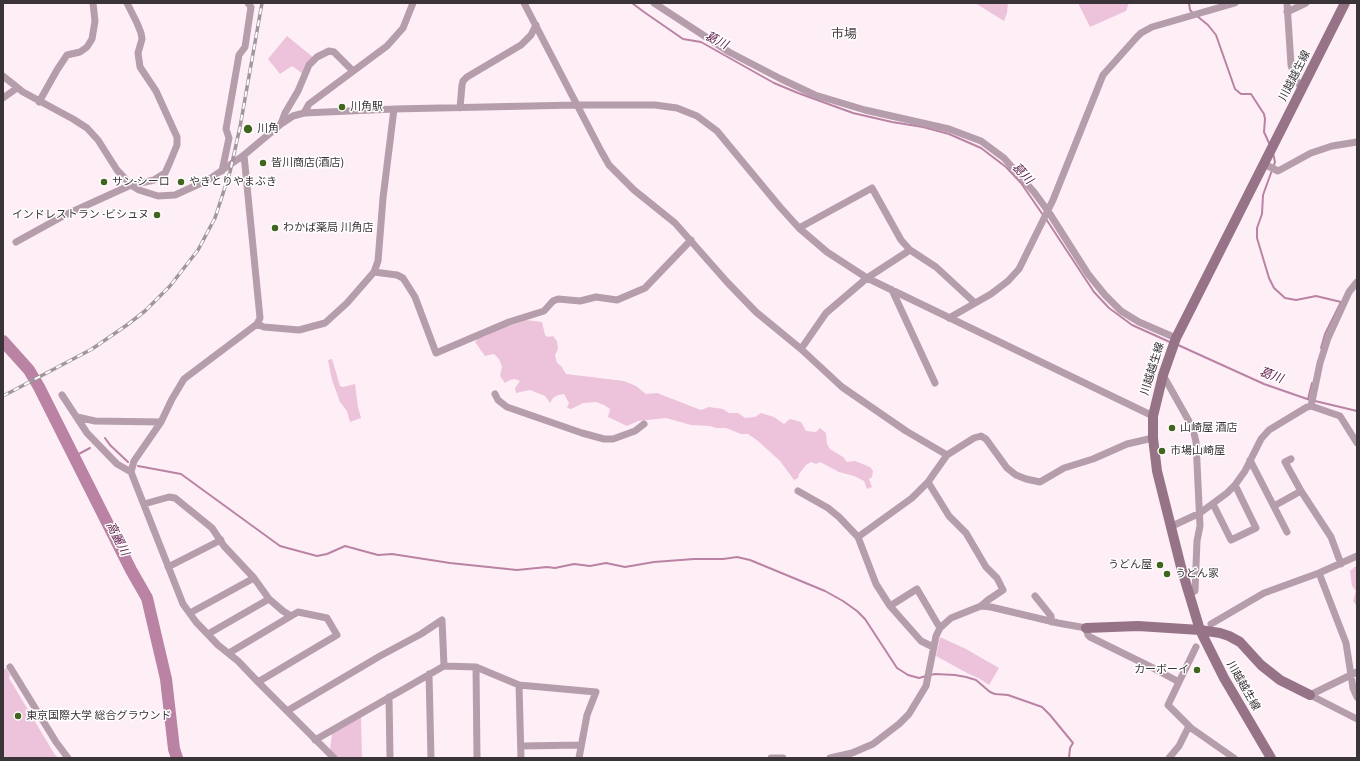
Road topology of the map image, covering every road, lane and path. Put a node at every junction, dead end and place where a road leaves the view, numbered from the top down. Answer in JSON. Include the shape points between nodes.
{"nodes":[{"id":1,"x":93,"y":3,"type":"edge"},
{"id":2,"x":127,"y":3,"type":"edge"},
{"id":3,"x":248,"y":3,"type":"edge"},
{"id":4,"x":524,"y":3,"type":"edge"},
{"id":5,"x":654,"y":3,"type":"edge"},
{"id":6,"x":1235,"y":3,"type":"edge"},
{"id":7,"x":1287,"y":3,"type":"edge"},
{"id":8,"x":1306,"y":3,"type":"edge"},
{"id":9,"x":1345,"y":3,"type":"edge"},
{"id":10,"x":413,"y":4,"type":"edge"},
{"id":11,"x":1287,"y":12,"type":"junction"},
{"id":12,"x":536,"y":25,"type":"junction"},
{"id":13,"x":353,"y":71,"type":"junction"},
{"id":14,"x":3,"y":76,"type":"edge"},
{"id":15,"x":17,"y":88,"type":"junction"},
{"id":16,"x":1302,"y":89,"type":"junction"},
{"id":17,"x":3,"y":98,"type":"edge"},
{"id":18,"x":39,"y":102,"type":"junction"},
{"id":19,"x":576,"y":105,"type":"junction"},
{"id":20,"x":460,"y":108,"type":"junction"},
{"id":21,"x":394,"y":109,"type":"junction"},
{"id":22,"x":304,"y":113,"type":"junction"},
{"id":23,"x":281,"y":124,"type":"junction"},
{"id":24,"x":1357,"y":142,"type":"edge"},
{"id":25,"x":244,"y":155,"type":"junction"},
{"id":26,"x":1264,"y":164,"type":"junction"},
{"id":27,"x":222,"y":171,"type":"junction"},
{"id":28,"x":130,"y":185,"type":"junction"},
{"id":29,"x":1048,"y":211,"type":"junction"},
{"id":30,"x":799,"y":228,"type":"junction"},
{"id":31,"x":691,"y":240,"type":"junction"},
{"id":32,"x":16,"y":242,"type":"dead end"},
{"id":33,"x":910,"y":250,"type":"junction"},
{"id":34,"x":374,"y":272,"type":"junction"},
{"id":35,"x":867,"y":278,"type":"junction"},
{"id":36,"x":1357,"y":282,"type":"edge"},
{"id":37,"x":892,"y":290,"type":"junction"},
{"id":38,"x":975,"y":303,"type":"junction"},
{"id":39,"x":949,"y":318,"type":"junction"},
{"id":40,"x":257,"y":324,"type":"junction"},
{"id":41,"x":1175,"y":341,"type":"junction"},
{"id":42,"x":801,"y":349,"type":"junction"},
{"id":43,"x":1163,"y":375,"type":"junction"},
{"id":44,"x":935,"y":383,"type":"dead end"},
{"id":45,"x":495,"y":394,"type":"dead end"},
{"id":46,"x":62,"y":395,"type":"dead end"},
{"id":47,"x":1311,"y":406,"type":"junction"},
{"id":48,"x":1153,"y":416,"type":"junction"},
{"id":49,"x":77,"y":417,"type":"junction"},
{"id":50,"x":161,"y":422,"type":"junction"},
{"id":51,"x":644,"y":424,"type":"dead end"},
{"id":52,"x":1153,"y":438,"type":"junction"},
{"id":53,"x":1357,"y":443,"type":"edge"},
{"id":54,"x":947,"y":455,"type":"junction"},
{"id":55,"x":1291,"y":459,"type":"dead end"},
{"id":56,"x":1250,"y":460,"type":"junction"},
{"id":57,"x":131,"y":472,"type":"junction"},
{"id":58,"x":928,"y":482,"type":"junction"},
{"id":59,"x":1235,"y":485,"type":"junction"},
{"id":60,"x":798,"y":491,"type":"dead end"},
{"id":61,"x":1301,"y":491,"type":"junction"},
{"id":62,"x":144,"y":504,"type":"junction"},
{"id":63,"x":1212,"y":504,"type":"junction"},
{"id":64,"x":1274,"y":506,"type":"junction"},
{"id":65,"x":1200,"y":513,"type":"junction"},
{"id":66,"x":1170,"y":527,"type":"junction"},
{"id":67,"x":1287,"y":532,"type":"dead end"},
{"id":68,"x":858,"y":537,"type":"junction"},
{"id":69,"x":221,"y":540,"type":"junction"},
{"id":70,"x":1357,"y":556,"type":"edge"},
{"id":71,"x":1342,"y":564,"type":"junction"},
{"id":72,"x":168,"y":567,"type":"junction"},
{"id":73,"x":1320,"y":573,"type":"junction"},
{"id":74,"x":254,"y":578,"type":"junction"},
{"id":75,"x":1188,"y":594,"type":"junction"},
{"id":76,"x":1035,"y":596,"type":"dead end"},
{"id":77,"x":269,"y":599,"type":"junction"},
{"id":78,"x":890,"y":606,"type":"junction"},
{"id":79,"x":982,"y":606,"type":"junction"},
{"id":80,"x":190,"y":613,"type":"junction"},
{"id":81,"x":291,"y":616,"type":"junction"},
{"id":82,"x":1052,"y":622,"type":"junction"},
{"id":83,"x":1211,"y":624,"type":"dead end"},
{"id":84,"x":940,"y":628,"type":"junction"},
{"id":85,"x":1086,"y":628,"type":"junction"},
{"id":86,"x":1200,"y":630,"type":"junction"},
{"id":87,"x":208,"y":634,"type":"junction"},
{"id":88,"x":933,"y":647,"type":"junction"},
{"id":89,"x":1196,"y":647,"type":"dead end"},
{"id":90,"x":229,"y":653,"type":"junction"},
{"id":91,"x":444,"y":666,"type":"junction"},
{"id":92,"x":10,"y":667,"type":"dead end"},
{"id":93,"x":476,"y":667,"type":"junction"},
{"id":94,"x":1354,"y":673,"type":"edge"},
{"id":95,"x":429,"y":674,"type":"junction"},
{"id":96,"x":258,"y":682,"type":"junction"},
{"id":97,"x":1179,"y":682,"type":"junction"},
{"id":98,"x":519,"y":684,"type":"junction"},
{"id":99,"x":1310,"y":695,"type":"junction"},
{"id":100,"x":389,"y":697,"type":"junction"},
{"id":101,"x":1357,"y":697,"type":"edge"},
{"id":102,"x":287,"y":711,"type":"junction"},
{"id":103,"x":1357,"y":719,"type":"edge"},
{"id":104,"x":1189,"y":726,"type":"junction"},
{"id":105,"x":314,"y":740,"type":"junction"},
{"id":106,"x":581,"y":745,"type":"junction"},
{"id":107,"x":521,"y":746,"type":"junction"},
{"id":108,"x":68,"y":758,"type":"edge"},
{"id":109,"x":334,"y":758,"type":"edge"},
{"id":110,"x":390,"y":758,"type":"edge"},
{"id":111,"x":431,"y":758,"type":"edge"},
{"id":112,"x":477,"y":758,"type":"edge"},
{"id":113,"x":521,"y":758,"type":"edge"},
{"id":114,"x":579,"y":758,"type":"edge"},
{"id":115,"x":770,"y":758,"type":"edge"},
{"id":116,"x":783,"y":758,"type":"edge"},
{"id":117,"x":830,"y":758,"type":"edge"},
{"id":118,"x":1169,"y":758,"type":"edge"},
{"id":119,"x":1234,"y":758,"type":"edge"},
{"id":120,"x":1271,"y":758,"type":"edge"}],
"edges":[{"from":1,"to":18,"type":"street","via":[[95,21],[92,39],[80,52],[67,55]]},
{"from":2,"to":28,"type":"street","via":[[141,33],[138,53],[140,67],[156,91],[177,137],[175,152],[165,173],[154,180]]},
{"from":3,"to":27,"type":"street","via":[[251,7],[245,47],[239,55],[226,130],[229,138]]},
{"from":4,"to":12,"type":"street"},
{"from":5,"to":29,"type":"street","via":[[729,52],[815,95],[949,129],[981,141],[1004,158]]},
{"from":6,"to":29,"type":"street","via":[[1152,27],[1136,38],[1103,75]]},
{"from":7,"to":11,"type":"street"},
{"from":8,"to":11,"type":"street"},
{"from":9,"to":16,"type":"main road","name":"川越越生線"},
{"from":10,"to":13,"type":"street","via":[[403,28],[387,46]]},
{"from":11,"to":16,"type":"street","via":[[1291,65]]},
{"from":12,"to":19,"type":"street"},
{"from":12,"to":20,"type":"street","via":[[522,45],[463,81]]},
{"from":13,"to":22,"type":"street","via":[[309,104]]},
{"from":13,"to":23,"type":"street","via":[[334,52],[317,57],[309,65]]},
{"from":14,"to":15,"type":"street"},
{"from":15,"to":17,"type":"street"},
{"from":15,"to":18,"type":"street"},
{"from":16,"to":26,"type":"main road","name":"川越越生線"},
{"from":18,"to":28,"type":"street","via":[[87,128]]},
{"from":19,"to":20,"type":"street"},
{"from":19,"to":30,"type":"street","via":[[666,106],[697,116],[717,131]]},
{"from":19,"to":31,"type":"street","via":[[609,165]]},
{"from":20,"to":21,"type":"street"},
{"from":21,"to":22,"type":"street"},
{"from":21,"to":34,"type":"street","via":[[378,261]]},
{"from":22,"to":23,"type":"street","via":[[293,116]]},
{"from":23,"to":25,"type":"street"},
{"from":24,"to":26,"type":"street","via":[[1311,153],[1278,171]]},
{"from":25,"to":27,"type":"street"},
{"from":25,"to":40,"type":"street","via":[[260,312]]},
{"from":26,"to":41,"type":"main road","name":"川越越生線"},
{"from":27,"to":28,"type":"street","via":[[175,195],[158,196]]},
{"from":28,"to":32,"type":"street","via":[[65,215]]},
{"from":29,"to":38,"type":"street","via":[[1019,269],[1008,281]]},
{"from":29,"to":41,"type":"street","via":[[1088,274],[1105,295],[1122,311]]},
{"from":30,"to":33,"type":"street","via":[[872,188],[901,240]]},
{"from":30,"to":35,"type":"street","via":[[827,252]]},
{"from":31,"to":34,"type":"street","via":[[645,288],[617,300],[596,297],[580,301],[558,299],[544,311],[509,322],[436,354],[415,297],[403,278]]},
{"from":31,"to":42,"type":"street","via":[[756,312]]},
{"from":33,"to":35,"type":"street"},
{"from":33,"to":38,"type":"street","via":[[936,266]]},
{"from":34,"to":40,"type":"street","via":[[352,298],[325,323],[299,330]]},
{"from":35,"to":37,"type":"street"},
{"from":35,"to":42,"type":"street","via":[[826,313]]},
{"from":36,"to":47,"type":"street","via":[[1349,292],[1328,338]]},
{"from":37,"to":39,"type":"street"},
{"from":37,"to":44,"type":"street"},
{"from":38,"to":39,"type":"street"},
{"from":39,"to":48,"type":"street"},
{"from":40,"to":50,"type":"street","via":[[184,379]]},
{"from":41,"to":43,"type":"main road","name":"川越越生線"},
{"from":42,"to":54,"type":"street","via":[[842,387],[906,431]]},
{"from":43,"to":48,"type":"main road","name":"川越越生線"},
{"from":43,"to":65,"type":"street","via":[[1194,433]]},
{"from":45,"to":51,"type":"street","via":[[507,407],[604,439],[613,440],[635,431]]},
{"from":46,"to":49,"type":"street"},
{"from":47,"to":53,"type":"street","via":[[1340,416]]},
{"from":47,"to":56,"type":"street","via":[[1269,430]]},
{"from":48,"to":52,"type":"main road","name":"川越越生線"},
{"from":49,"to":50,"type":"street","via":[[95,421]]},
{"from":49,"to":57,"type":"street","via":[[87,433],[117,464]]},
{"from":50,"to":57,"type":"street","via":[[137,455]]},
{"from":52,"to":54,"type":"street","via":[[1127,444],[1064,468],[1040,482],[1026,480],[1007,468],[982,436],[974,438]]},
{"from":52,"to":66,"type":"main road","name":"川越越生線","via":[[1157,471]]},
{"from":54,"to":58,"type":"street"},
{"from":55,"to":61,"type":"street","via":[[1285,462]]},
{"from":56,"to":59,"type":"street"},
{"from":56,"to":64,"type":"street"},
{"from":57,"to":62,"type":"street"},
{"from":58,"to":68,"type":"street","via":[[912,498]]},
{"from":58,"to":79,"type":"street","via":[[949,516],[966,533],[1003,590]]},
{"from":59,"to":63,"type":"street"},
{"from":59,"to":63,"type":"street","via":[[1256,528],[1230,540]]},
{"from":60,"to":68,"type":"street","via":[[828,508]]},
{"from":61,"to":64,"type":"street"},
{"from":61,"to":71,"type":"street","via":[[1330,537]]},
{"from":62,"to":69,"type":"street","via":[[169,497],[175,498],[212,528]]},
{"from":62,"to":72,"type":"street"},
{"from":63,"to":65,"type":"street"},
{"from":64,"to":67,"type":"street"},
{"from":65,"to":66,"type":"street"},
{"from":65,"to":75,"type":"street","via":[[1195,591]]},
{"from":66,"to":75,"type":"main road","name":"川越越生線"},
{"from":68,"to":78,"type":"street","via":[[876,584]]},
{"from":69,"to":72,"type":"street"},
{"from":69,"to":74,"type":"street"},
{"from":70,"to":71,"type":"street"},
{"from":71,"to":73,"type":"street"},
{"from":72,"to":80,"type":"street"},
{"from":73,"to":83,"type":"street","via":[[1264,593]]},
{"from":73,"to":94,"type":"street","via":[[1346,643]]},
{"from":74,"to":77,"type":"street"},
{"from":74,"to":80,"type":"street"},
{"from":75,"to":86,"type":"main road","name":"川越越生線"},
{"from":76,"to":82,"type":"street","via":[[1051,616]]},
{"from":77,"to":81,"type":"street"},
{"from":77,"to":87,"type":"street"},
{"from":78,"to":84,"type":"street","via":[[917,589]]},
{"from":78,"to":88,"type":"street","via":[[921,641]]},
{"from":79,"to":82,"type":"street"},
{"from":79,"to":84,"type":"street","via":[[951,618]]},
{"from":80,"to":87,"type":"street"},
{"from":81,"to":90,"type":"street"},
{"from":81,"to":96,"type":"street","via":[[298,612],[327,618],[337,635]]},
{"from":82,"to":85,"type":"street"},
{"from":84,"to":88,"type":"street"},
{"from":85,"to":86,"type":"main road","via":[[1138,626]]},
{"from":85,"to":97,"type":"street","via":[[1090,637]]},
{"from":86,"to":99,"type":"main road","via":[[1229,636],[1240,642],[1261,665],[1280,680]]},
{"from":86,"to":120,"type":"main road","name":"川越越生線","via":[[1224,678]]},
{"from":87,"to":90,"type":"street"},
{"from":88,"to":117,"type":"street","via":[[926,686],[900,724],[873,744],[852,753]]},
{"from":89,"to":97,"type":"street"},
{"from":90,"to":96,"type":"street"},
{"from":91,"to":93,"type":"street"},
{"from":91,"to":95,"type":"street"},
{"from":91,"to":102,"type":"street","via":[[442,620]]},
{"from":92,"to":108,"type":"street"},
{"from":93,"to":98,"type":"street"},
{"from":93,"to":112,"type":"street"},
{"from":94,"to":99,"type":"street"},
{"from":94,"to":101,"type":"street","via":[[1353,688]]},
{"from":95,"to":100,"type":"street"},
{"from":95,"to":111,"type":"street"},
{"from":96,"to":102,"type":"street"},
{"from":97,"to":104,"type":"street","via":[[1168,705]]},
{"from":98,"to":106,"type":"street","via":[[596,692],[587,715]]},
{"from":98,"to":107,"type":"street"},
{"from":99,"to":103,"type":"street"},
{"from":100,"to":105,"type":"street"},
{"from":100,"to":110,"type":"street"},
{"from":102,"to":105,"type":"street"},
{"from":104,"to":118,"type":"street","via":[[1179,746]]},
{"from":104,"to":119,"type":"street"},
{"from":105,"to":109,"type":"street"},
{"from":106,"to":107,"type":"street"},
{"from":106,"to":114,"type":"street"},
{"from":107,"to":113,"type":"street"},
{"from":115,"to":116,"type":"street"}]}
